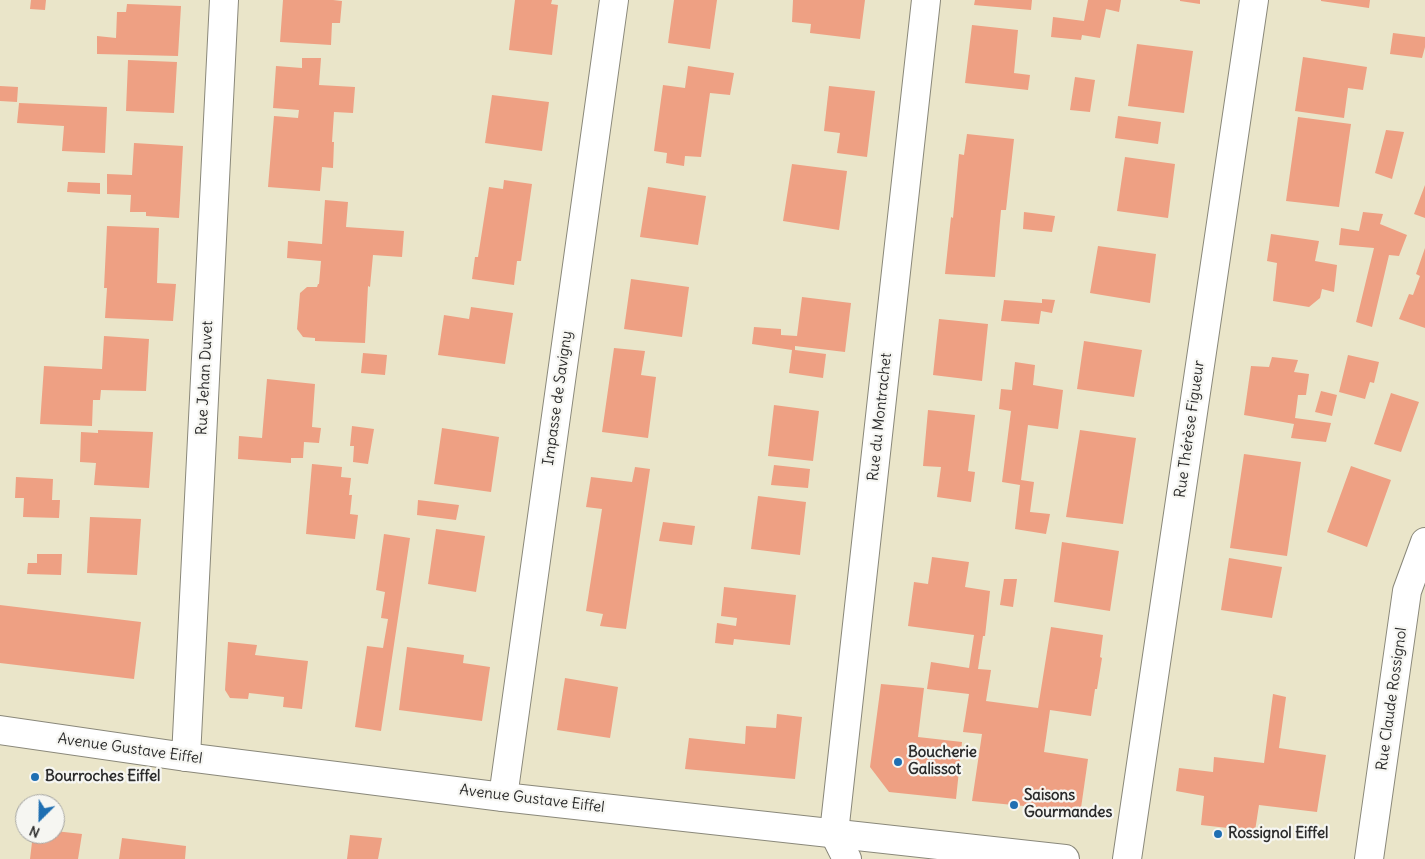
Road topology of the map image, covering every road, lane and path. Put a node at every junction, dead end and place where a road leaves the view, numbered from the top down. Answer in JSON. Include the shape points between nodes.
{"nodes":[{"id":1,"x":224,"y":0,"type":"edge"},
{"id":2,"x":614,"y":0,"type":"edge"},
{"id":3,"x":926,"y":0,"type":"edge"},
{"id":4,"x":1254,"y":0,"type":"edge"},
{"id":5,"x":1425,"y":542,"type":"edge"},
{"id":6,"x":0,"y":730,"type":"edge"},
{"id":7,"x":186,"y":757,"type":"junction"},
{"id":8,"x":503,"y":796,"type":"junction"},
{"id":9,"x":834,"y":833,"type":"junction"},
{"id":10,"x":847,"y":859,"type":"edge"},
{"id":11,"x":1065,"y":859,"type":"edge"},
{"id":12,"x":1127,"y":859,"type":"edge"},
{"id":13,"x":1369,"y":859,"type":"edge"}],
"edges":[{"from":1,"to":7,"type":"street","name":"Rue Jehan Duvet"},
{"from":2,"to":8,"type":"street","name":"Impasse de Savigny"},
{"from":3,"to":9,"type":"street","name":"Rue du Montrachet"},
{"from":4,"to":12,"type":"street","name":"Rue Thérèse Figueur"},
{"from":5,"to":13,"type":"street","name":"Rue Claude Rossignol","via":[[1407,591]]},
{"from":6,"to":7,"type":"street","name":"Avenue Gustave Eiffel"},
{"from":7,"to":8,"type":"street","name":"Avenue Gustave Eiffel"},
{"from":8,"to":9,"type":"street","name":"Avenue Gustave Eiffel"},
{"from":9,"to":10,"type":"street"},
{"from":9,"to":11,"type":"street","name":"Avenue Gustave Eiffel"}]}
